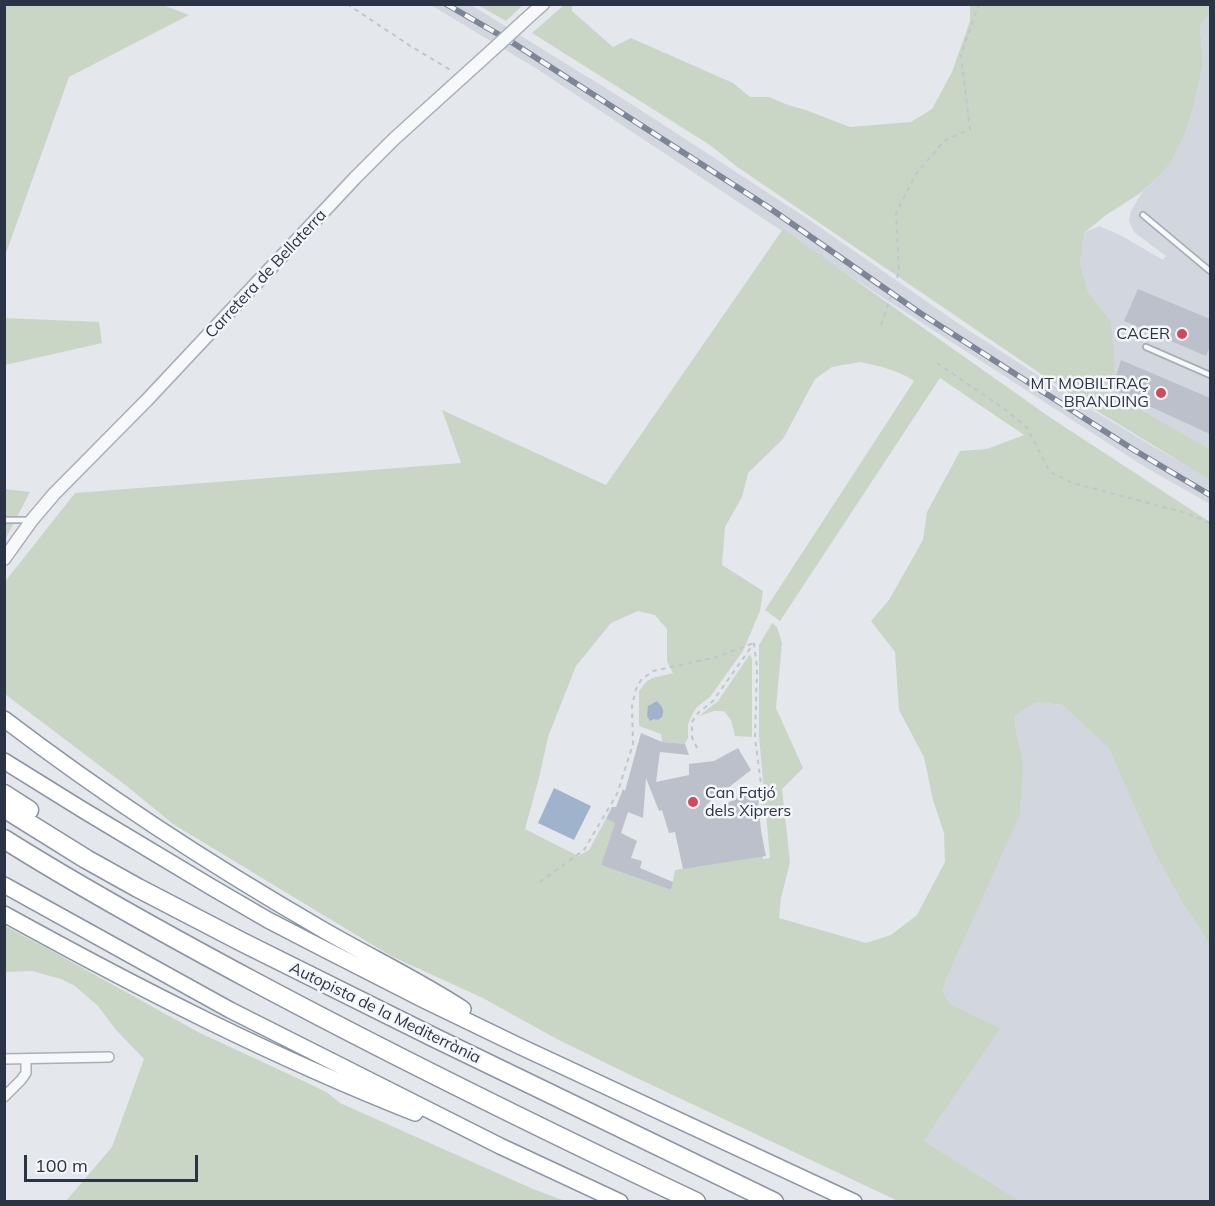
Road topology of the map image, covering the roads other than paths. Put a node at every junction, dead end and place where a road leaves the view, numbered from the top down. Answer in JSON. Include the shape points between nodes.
{"nodes":[{"id":1,"x":543,"y":4,"type":"edge"},
{"id":2,"x":1143,"y":215,"type":"dead end"},
{"id":3,"x":1210,"y":271,"type":"edge"},
{"id":4,"x":1146,"y":347,"type":"dead end"},
{"id":5,"x":1210,"y":374,"type":"edge"},
{"id":6,"x":4,"y":520,"type":"edge"},
{"id":7,"x":32,"y":520,"type":"junction"},
{"id":8,"x":4,"y":559,"type":"edge"},
{"id":9,"x":4,"y":714,"type":"edge"},
{"id":10,"x":4,"y":719,"type":"edge"},
{"id":11,"x":4,"y":730,"type":"edge"},
{"id":12,"x":31,"y":740,"type":"junction"},
{"id":13,"x":4,"y":761,"type":"edge"},
{"id":14,"x":80,"y":775,"type":"junction"},
{"id":15,"x":4,"y":794,"type":"edge"},
{"id":16,"x":4,"y":808,"type":"edge"},
{"id":17,"x":4,"y":839,"type":"edge"},
{"id":18,"x":4,"y":885,"type":"edge"},
{"id":19,"x":138,"y":888,"type":"junction"},
{"id":20,"x":4,"y":914,"type":"edge"},
{"id":21,"x":518,"y":1045,"type":"junction"},
{"id":22,"x":109,"y":1057,"type":"dead end"},
{"id":23,"x":4,"y":1059,"type":"edge"},
{"id":24,"x":26,"y":1059,"type":"junction"},
{"id":25,"x":4,"y":1097,"type":"edge"},
{"id":26,"x":500,"y":1146,"type":"junction"},
{"id":27,"x":620,"y":1202,"type":"edge"},
{"id":28,"x":696,"y":1202,"type":"edge"},
{"id":29,"x":774,"y":1202,"type":"edge"},
{"id":30,"x":854,"y":1202,"type":"edge"}],
"edges":[{"from":1,"to":7,"type":"street","name":"Carretera de Bellaterra","bridge":true,"via":[[394,139]]},
{"from":2,"to":3,"type":"lane"},
{"from":4,"to":5,"type":"lane"},
{"from":6,"to":7,"type":"lane"},
{"from":7,"to":8,"type":"street","name":"Carretera de Bellaterra"},
{"from":9,"to":12,"type":"highway"},
{"from":10,"to":12,"type":"highway"},
{"from":11,"to":14,"type":"highway"},
{"from":12,"to":14,"type":"highway"},
{"from":13,"to":21,"type":"highway","via":[[268,920]]},
{"from":14,"to":21,"type":"highway","via":[[185,846]]},
{"from":15,"to":19,"type":"highway"},
{"from":16,"to":19,"type":"highway","name":"Autopista de la Mediterrània"},
{"from":17,"to":28,"type":"highway","name":"Autopista de la Mediterrània","via":[[171,938],[383,1050]]},
{"from":18,"to":26,"type":"highway","via":[[230,1010]]},
{"from":19,"to":29,"type":"highway","name":"Autopista de la Mediterrània"},
{"from":20,"to":26,"type":"highway","via":[[213,1025],[376,1098]]},
{"from":21,"to":30,"type":"highway"},
{"from":22,"to":24,"type":"street"},
{"from":23,"to":24,"type":"street"},
{"from":24,"to":25,"type":"street","via":[[26,1073]]},
{"from":26,"to":27,"type":"highway"}]}
